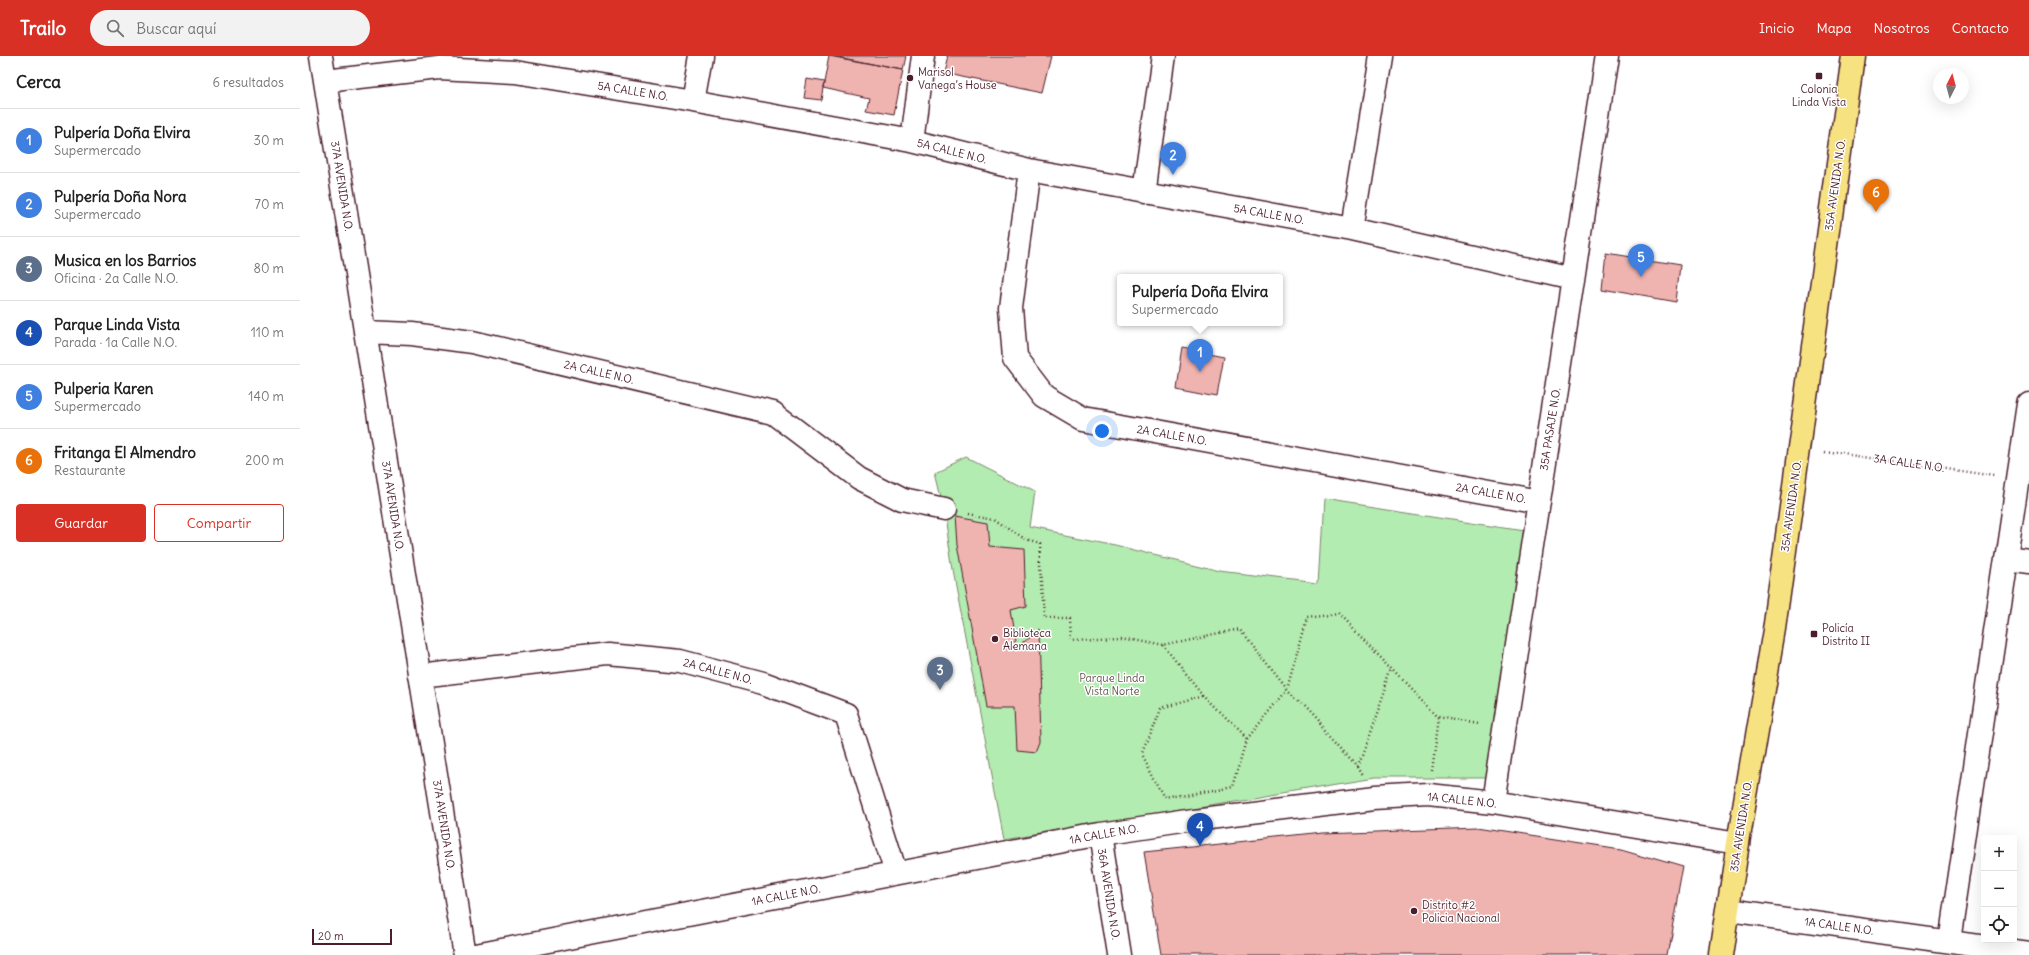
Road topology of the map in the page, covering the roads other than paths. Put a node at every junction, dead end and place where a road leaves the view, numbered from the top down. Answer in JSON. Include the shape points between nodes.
{"nodes":[{"id":1,"x":321,"y":56,"type":"edge"},
{"id":2,"x":701,"y":56,"type":"edge"},
{"id":3,"x":923,"y":56,"type":"edge"},
{"id":4,"x":1163,"y":56,"type":"edge"},
{"id":5,"x":1380,"y":56,"type":"edge"},
{"id":6,"x":1607,"y":56,"type":"edge"},
{"id":7,"x":1853,"y":56,"type":"edge"},
{"id":8,"x":325,"y":81,"type":"junction"},
{"id":9,"x":693,"y":101,"type":"junction"},
{"id":10,"x":912,"y":141,"type":"junction"},
{"id":11,"x":1029,"y":170,"type":"junction"},
{"id":12,"x":1144,"y":192,"type":"junction"},
{"id":13,"x":1352,"y":229,"type":"junction"},
{"id":14,"x":1573,"y":279,"type":"junction"},
{"id":15,"x":365,"y":332,"type":"junction"},
{"id":16,"x":2029,"y":404,"type":"edge"},
{"id":17,"x":1539,"y":502,"type":"junction"},
{"id":18,"x":944,"y":509,"type":"dead end"},
{"id":19,"x":2007,"y":559,"type":"junction"},
{"id":20,"x":2029,"y":562,"type":"edge"},
{"id":21,"x":420,"y":676,"type":"junction"},
{"id":22,"x":1493,"y":802,"type":"junction"},
{"id":23,"x":1100,"y":834,"type":"junction"},
{"id":24,"x":1738,"y":843,"type":"junction"},
{"id":25,"x":896,"y":873,"type":"junction"},
{"id":26,"x":1729,"y":911,"type":"junction"},
{"id":27,"x":1949,"y":941,"type":"junction"},
{"id":28,"x":2029,"y":953,"type":"edge"},
{"id":29,"x":465,"y":955,"type":"edge"},
{"id":30,"x":476,"y":955,"type":"edge"},
{"id":31,"x":1119,"y":955,"type":"edge"},
{"id":32,"x":1722,"y":955,"type":"edge"}],
"edges":[{"from":1,"to":8,"type":"street","name":"37A AVENIDA N.O."},
{"from":2,"to":9,"type":"street"},
{"from":3,"to":10,"type":"street"},
{"from":4,"to":12,"type":"street"},
{"from":5,"to":13,"type":"street"},
{"from":6,"to":14,"type":"street","name":"35A PASAJE N.O."},
{"from":7,"to":24,"type":"main road","name":"35A AVENIDA N.O.","via":[[1774,630]]},
{"from":8,"to":9,"type":"street","name":"5A CALLE N.O.","via":[[439,68],[515,72]]},
{"from":8,"to":15,"type":"street","name":"37A AVENIDA N.O."},
{"from":9,"to":10,"type":"street","name":"5A CALLE N.O."},
{"from":10,"to":11,"type":"street","name":"5A CALLE N.O."},
{"from":11,"to":12,"type":"street","name":"5A CALLE N.O."},
{"from":11,"to":17,"type":"street","name":"2A CALLE N.O.","via":[[1011,308],[1015,358],[1044,396],[1083,419]]},
{"from":12,"to":13,"type":"street","name":"5A CALLE N.O."},
{"from":13,"to":14,"type":"street","name":"5A CALLE N.O."},
{"from":14,"to":17,"type":"street","name":"35A PASAJE N.O."},
{"from":15,"to":18,"type":"street","name":"2A CALLE N.O.","via":[[412,334],[472,342],[773,412],[859,478],[902,500]]},
{"from":15,"to":21,"type":"street","name":"37A AVENIDA N.O."},
{"from":16,"to":19,"type":"street"},
{"from":17,"to":22,"type":"street","name":"35A PASAJE N.O."},
{"from":19,"to":20,"type":"street"},
{"from":19,"to":27,"type":"street"},
{"from":21,"to":25,"type":"street","name":"2A CALLE N.O.","via":[[608,654],[688,663],[763,683],[846,714]]},
{"from":21,"to":29,"type":"street","name":"37A AVENIDA N.O."},
{"from":22,"to":23,"type":"street","name":"1A CALLE N.O.","via":[[1428,795],[1375,798]]},
{"from":22,"to":24,"type":"street","name":"1A CALLE N.O."},
{"from":23,"to":25,"type":"street","name":"1A CALLE N.O."},
{"from":23,"to":31,"type":"street","name":"36A AVENIDA N.O."},
{"from":24,"to":26,"type":"main road","name":"35A AVENIDA N.O."},
{"from":25,"to":30,"type":"street","name":"1A CALLE N.O."},
{"from":26,"to":27,"type":"street","name":"1A CALLE N.O."},
{"from":26,"to":32,"type":"main road","name":"35A AVENIDA N.O."},
{"from":27,"to":28,"type":"street","name":"1A CALLE N.O."}]}
